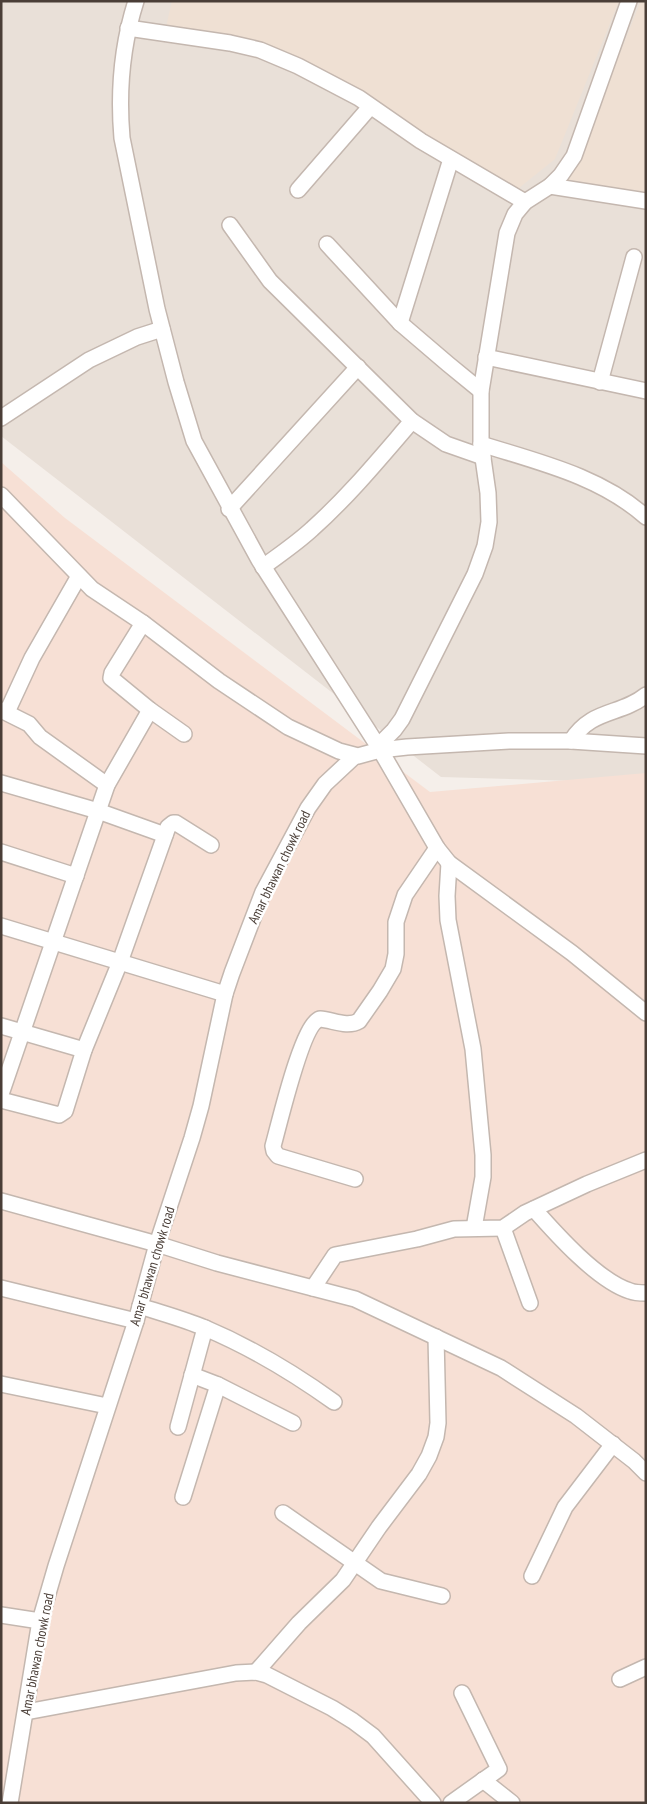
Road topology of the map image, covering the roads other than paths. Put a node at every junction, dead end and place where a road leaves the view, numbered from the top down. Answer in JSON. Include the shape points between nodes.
{"nodes":[{"id":1,"x":136,"y":1,"type":"edge"},
{"id":2,"x":629,"y":1,"type":"edge"},
{"id":3,"x":128,"y":28,"type":"junction"},
{"id":4,"x":370,"y":107,"type":"junction"},
{"id":5,"x":451,"y":159,"type":"junction"},
{"id":6,"x":550,"y":186,"type":"junction"},
{"id":7,"x":298,"y":190,"type":"dead end"},
{"id":8,"x":646,"y":201,"type":"edge"},
{"id":9,"x":525,"y":202,"type":"junction"},
{"id":10,"x":230,"y":225,"type":"dead end"},
{"id":11,"x":327,"y":244,"type":"dead end"},
{"id":12,"x":634,"y":257,"type":"dead end"},
{"id":13,"x":400,"y":322,"type":"junction"},
{"id":14,"x":162,"y":330,"type":"junction"},
{"id":15,"x":486,"y":358,"type":"junction"},
{"id":16,"x":358,"y":366,"type":"junction"},
{"id":17,"x":600,"y":382,"type":"junction"},
{"id":18,"x":646,"y":390,"type":"edge"},
{"id":19,"x":481,"y":391,"type":"junction"},
{"id":20,"x":1,"y":418,"type":"edge"},
{"id":21,"x":412,"y":420,"type":"junction"},
{"id":22,"x":482,"y":450,"type":"junction"},
{"id":23,"x":1,"y":495,"type":"edge"},
{"id":24,"x":230,"y":509,"type":"junction"},
{"id":25,"x":646,"y":517,"type":"edge"},
{"id":26,"x":263,"y":567,"type":"junction"},
{"id":27,"x":79,"y":576,"type":"junction"},
{"id":28,"x":143,"y":624,"type":"junction"},
{"id":29,"x":646,"y":695,"type":"edge"},
{"id":30,"x":150,"y":710,"type":"junction"},
{"id":31,"x":4,"y":711,"type":"edge"},
{"id":32,"x":184,"y":734,"type":"dead end"},
{"id":33,"x":571,"y":741,"type":"junction"},
{"id":34,"x":646,"y":746,"type":"edge"},
{"id":35,"x":379,"y":748,"type":"junction"},
{"id":36,"x":355,"y":756,"type":"junction"},
{"id":37,"x":1,"y":783,"type":"edge"},
{"id":38,"x":107,"y":785,"type":"junction"},
{"id":39,"x":98,"y":811,"type":"junction"},
{"id":40,"x":165,"y":835,"type":"junction"},
{"id":41,"x":211,"y":845,"type":"dead end"},
{"id":42,"x":437,"y":848,"type":"junction"},
{"id":43,"x":1,"y":852,"type":"edge"},
{"id":44,"x":449,"y":864,"type":"junction"},
{"id":45,"x":76,"y":876,"type":"junction"},
{"id":46,"x":1,"y":926,"type":"edge"},
{"id":47,"x":54,"y":941,"type":"junction"},
{"id":48,"x":120,"y":962,"type":"junction"},
{"id":49,"x":225,"y":994,"type":"junction"},
{"id":50,"x":646,"y":1012,"type":"edge"},
{"id":51,"x":1,"y":1026,"type":"edge"},
{"id":52,"x":23,"y":1032,"type":"junction"},
{"id":53,"x":84,"y":1050,"type":"junction"},
{"id":54,"x":1,"y":1094,"type":"edge"},
{"id":55,"x":1,"y":1100,"type":"edge"},
{"id":56,"x":646,"y":1160,"type":"edge"},
{"id":57,"x":355,"y":1179,"type":"dead end"},
{"id":58,"x":1,"y":1201,"type":"edge"},
{"id":59,"x":534,"y":1209,"type":"junction"},
{"id":60,"x":474,"y":1228,"type":"junction"},
{"id":61,"x":502,"y":1228,"type":"junction"},
{"id":62,"x":157,"y":1244,"type":"junction"},
{"id":63,"x":1,"y":1288,"type":"edge"},
{"id":64,"x":313,"y":1288,"type":"junction"},
{"id":65,"x":646,"y":1293,"type":"edge"},
{"id":66,"x":530,"y":1303,"type":"dead end"},
{"id":67,"x":140,"y":1306,"type":"junction"},
{"id":68,"x":136,"y":1321,"type":"junction"},
{"id":69,"x":205,"y":1328,"type":"junction"},
{"id":70,"x":436,"y":1337,"type":"junction"},
{"id":71,"x":192,"y":1375,"type":"junction"},
{"id":72,"x":1,"y":1384,"type":"edge"},
{"id":73,"x":218,"y":1385,"type":"junction"},
{"id":74,"x":334,"y":1402,"type":"dead end"},
{"id":75,"x":107,"y":1406,"type":"junction"},
{"id":76,"x":293,"y":1423,"type":"dead end"},
{"id":77,"x":178,"y":1427,"type":"dead end"},
{"id":78,"x":613,"y":1444,"type":"junction"},
{"id":79,"x":646,"y":1473,"type":"edge"},
{"id":80,"x":183,"y":1497,"type":"dead end"},
{"id":81,"x":283,"y":1513,"type":"dead end"},
{"id":82,"x":356,"y":1562,"type":"junction"},
{"id":83,"x":532,"y":1576,"type":"dead end"},
{"id":84,"x":442,"y":1596,"type":"dead end"},
{"id":85,"x":1,"y":1615,"type":"edge"},
{"id":86,"x":40,"y":1621,"type":"junction"},
{"id":87,"x":646,"y":1667,"type":"edge"},
{"id":88,"x":256,"y":1672,"type":"junction"},
{"id":89,"x":620,"y":1679,"type":"dead end"},
{"id":90,"x":462,"y":1693,"type":"dead end"},
{"id":91,"x":26,"y":1712,"type":"junction"},
{"id":92,"x":8,"y":1772,"type":"edge"},
{"id":93,"x":483,"y":1780,"type":"junction"},
{"id":94,"x":10,"y":1803,"type":"edge"},
{"id":95,"x":433,"y":1803,"type":"edge"},
{"id":96,"x":451,"y":1803,"type":"edge"},
{"id":97,"x":512,"y":1803,"type":"edge"}],
"edges":[{"from":1,"to":3,"type":"street"},
{"from":2,"to":6,"type":"street","via":[[574,156]]},
{"from":3,"to":4,"type":"street","via":[[260,50],[298,66]]},
{"from":3,"to":14,"type":"street","via":[[120,105],[122,138]]},
{"from":4,"to":5,"type":"street"},
{"from":4,"to":7,"type":"street"},
{"from":5,"to":9,"type":"street"},
{"from":5,"to":13,"type":"street"},
{"from":6,"to":8,"type":"street"},
{"from":6,"to":9,"type":"street"},
{"from":9,"to":15,"type":"street","via":[[515,214],[507,233]]},
{"from":10,"to":16,"type":"street","via":[[270,281]]},
{"from":11,"to":13,"type":"street"},
{"from":12,"to":17,"type":"street"},
{"from":13,"to":19,"type":"street"},
{"from":14,"to":20,"type":"street","via":[[137,337],[89,360]]},
{"from":14,"to":24,"type":"street","via":[[194,441]]},
{"from":15,"to":17,"type":"street"},
{"from":15,"to":19,"type":"street"},
{"from":16,"to":21,"type":"street"},
{"from":16,"to":24,"type":"street"},
{"from":17,"to":18,"type":"street"},
{"from":19,"to":22,"type":"street"},
{"from":21,"to":22,"type":"street","via":[[446,444]]},
{"from":21,"to":26,"type":"street","via":[[329,513]]},
{"from":22,"to":25,"type":"street","via":[[561,469],[617,495]]},
{"from":22,"to":35,"type":"street","via":[[490,522],[476,574],[399,724]]},
{"from":23,"to":27,"type":"street"},
{"from":24,"to":26,"type":"street"},
{"from":26,"to":35,"type":"street"},
{"from":27,"to":28,"type":"street"},
{"from":27,"to":31,"type":"street"},
{"from":28,"to":30,"type":"street","via":[[111,677]]},
{"from":28,"to":36,"type":"street","via":[[288,727],[316,742]]},
{"from":29,"to":33,"type":"street","via":[[584,724]]},
{"from":30,"to":32,"type":"street"},
{"from":30,"to":38,"type":"street"},
{"from":31,"to":38,"type":"street","via":[[28,724],[40,737]]},
{"from":33,"to":34,"type":"street"},
{"from":33,"to":35,"type":"street"},
{"from":35,"to":36,"type":"street"},
{"from":35,"to":42,"type":"street"},
{"from":36,"to":49,"type":"street","name":"Amar bhawan chowk road","via":[[325,784],[308,808],[263,892]]},
{"from":37,"to":39,"type":"street"},
{"from":38,"to":39,"type":"street"},
{"from":39,"to":40,"type":"street"},
{"from":39,"to":45,"type":"street"},
{"from":40,"to":41,"type":"street","via":[[170,825],[176,823]]},
{"from":40,"to":48,"type":"street"},
{"from":42,"to":44,"type":"street"},
{"from":42,"to":57,"type":"street","via":[[405,896],[396,922],[396,962],[359,1021],[350,1025],[320,1018],[312,1025],[296,1062],[273,1146],[278,1156]]},
{"from":43,"to":45,"type":"street"},
{"from":44,"to":50,"type":"street","via":[[572,953]]},
{"from":44,"to":60,"type":"street","via":[[448,920],[473,1049],[483,1155],[483,1177]]},
{"from":45,"to":47,"type":"street"},
{"from":46,"to":47,"type":"street"},
{"from":47,"to":48,"type":"street"},
{"from":47,"to":52,"type":"street"},
{"from":48,"to":49,"type":"street"},
{"from":48,"to":53,"type":"street"},
{"from":49,"to":62,"type":"street","name":"Amar bhawan chowk road","via":[[201,1106]]},
{"from":51,"to":52,"type":"street"},
{"from":52,"to":53,"type":"street"},
{"from":52,"to":54,"type":"street"},
{"from":53,"to":55,"type":"street","via":[[63,1114]]},
{"from":56,"to":59,"type":"street"},
{"from":58,"to":62,"type":"street"},
{"from":59,"to":61,"type":"street"},
{"from":59,"to":65,"type":"street","via":[[601,1275],[630,1291]]},
{"from":60,"to":61,"type":"street"},
{"from":60,"to":64,"type":"street","via":[[454,1229],[335,1255]]},
{"from":61,"to":66,"type":"street"},
{"from":62,"to":64,"type":"street"},
{"from":62,"to":67,"type":"street","name":"Amar bhawan chowk road"},
{"from":63,"to":68,"type":"street"},
{"from":64,"to":70,"type":"street","via":[[355,1299]]},
{"from":67,"to":68,"type":"street","name":"Amar bhawan chowk road"},
{"from":67,"to":69,"type":"street"},
{"from":68,"to":75,"type":"street","name":"Amar bhawan chowk road"},
{"from":69,"to":71,"type":"street"},
{"from":69,"to":74,"type":"street","via":[[306,1382]]},
{"from":70,"to":78,"type":"street","via":[[501,1368]]},
{"from":70,"to":82,"type":"street","via":[[438,1423],[430,1456]]},
{"from":71,"to":73,"type":"street"},
{"from":71,"to":77,"type":"street"},
{"from":72,"to":75,"type":"street"},
{"from":73,"to":76,"type":"street"},
{"from":73,"to":80,"type":"street"},
{"from":75,"to":86,"type":"street","name":"Amar bhawan chowk road"},
{"from":78,"to":79,"type":"street"},
{"from":78,"to":83,"type":"street","via":[[565,1507]]},
{"from":81,"to":82,"type":"street"},
{"from":82,"to":84,"type":"street","via":[[381,1581]]},
{"from":82,"to":88,"type":"street"},
{"from":85,"to":86,"type":"street"},
{"from":86,"to":91,"type":"street","name":"Amar bhawan chowk road"},
{"from":87,"to":89,"type":"street"},
{"from":88,"to":91,"type":"street"},
{"from":88,"to":95,"type":"street","via":[[353,1721],[373,1736]]},
{"from":90,"to":93,"type":"street","via":[[499,1770]]},
{"from":91,"to":92,"type":"street","name":"Amar bhawan chowk road"},
{"from":92,"to":94,"type":"street","name":"Amar bhawan chowk road"},
{"from":93,"to":96,"type":"street"},
{"from":93,"to":97,"type":"street"}]}
